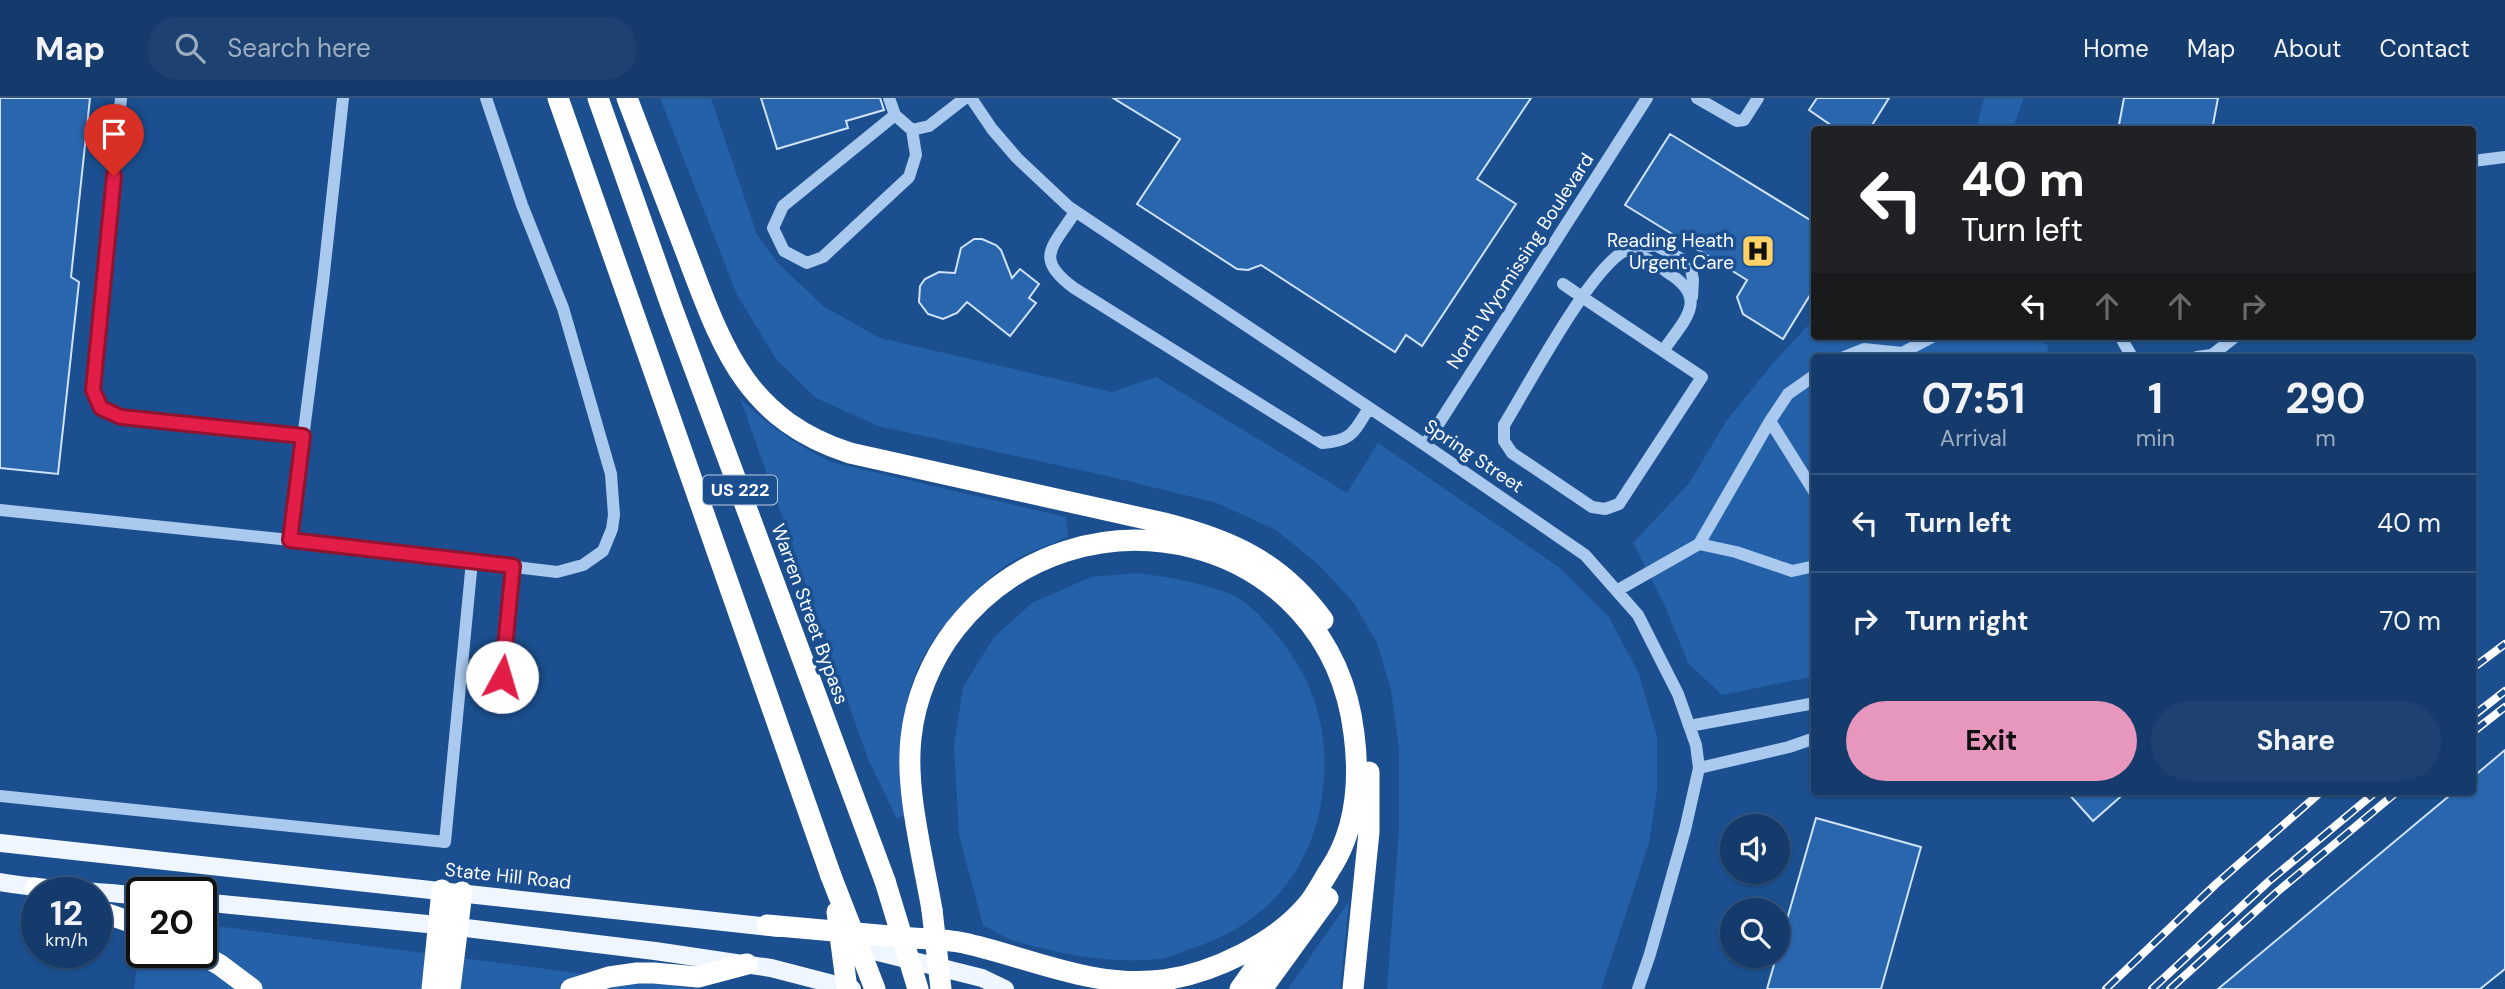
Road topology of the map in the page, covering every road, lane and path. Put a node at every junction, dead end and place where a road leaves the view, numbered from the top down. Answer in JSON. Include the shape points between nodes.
{"nodes":[{"id":1,"x":121,"y":98,"type":"edge"},
{"id":2,"x":343,"y":98,"type":"edge"},
{"id":3,"x":486,"y":98,"type":"edge"},
{"id":4,"x":558,"y":98,"type":"edge"},
{"id":5,"x":598,"y":98,"type":"edge"},
{"id":6,"x":627,"y":98,"type":"edge"},
{"id":7,"x":889,"y":98,"type":"edge"},
{"id":8,"x":965,"y":98,"type":"edge"},
{"id":9,"x":971,"y":98,"type":"edge"},
{"id":10,"x":1647,"y":98,"type":"edge"},
{"id":11,"x":1697,"y":98,"type":"edge"},
{"id":12,"x":1758,"y":98,"type":"edge"},
{"id":13,"x":895,"y":115,"type":"junction"},
{"id":14,"x":912,"y":130,"type":"junction"},
{"id":15,"x":2505,"y":157,"type":"edge"},
{"id":16,"x":2476,"y":160,"type":"edge"},
{"id":17,"x":1075,"y":212,"type":"junction"},
{"id":18,"x":1626,"y":250,"type":"junction"},
{"id":19,"x":1563,"y":284,"type":"dead end"},
{"id":20,"x":1582,"y":297,"type":"junction"},
{"id":21,"x":1692,"y":297,"type":"junction"},
{"id":22,"x":1926,"y":340,"type":"edge"},
{"id":23,"x":2231,"y":340,"type":"edge"},
{"id":24,"x":1663,"y":351,"type":"junction"},
{"id":25,"x":1852,"y":354,"type":"edge"},
{"id":26,"x":2215,"y":354,"type":"edge"},
{"id":27,"x":1811,"y":378,"type":"edge"},
{"id":28,"x":1369,"y":408,"type":"junction"},
{"id":29,"x":1770,"y":421,"type":"junction"},
{"id":30,"x":303,"y":436,"type":"junction"},
{"id":31,"x":1425,"y":445,"type":"junction"},
{"id":32,"x":1811,"y":487,"type":"edge"},
{"id":33,"x":0,"y":510,"type":"edge"},
{"id":34,"x":290,"y":540,"type":"junction"},
{"id":35,"x":1699,"y":544,"type":"junction"},
{"id":36,"x":472,"y":561,"type":"junction"},
{"id":37,"x":513,"y":566,"type":"junction"},
{"id":38,"x":1811,"y":567,"type":"edge"},
{"id":39,"x":1618,"y":590,"type":"junction"},
{"id":40,"x":502,"y":677,"type":"dead end"},
{"id":41,"x":1811,"y":704,"type":"edge"},
{"id":42,"x":1689,"y":726,"type":"junction"},
{"id":43,"x":1811,"y":739,"type":"edge"},
{"id":44,"x":1699,"y":768,"type":"junction"},
{"id":45,"x":1370,"y":794,"type":"junction"},
{"id":46,"x":0,"y":796,"type":"edge"},
{"id":47,"x":0,"y":842,"type":"edge"},
{"id":48,"x":831,"y":876,"type":"junction"},
{"id":49,"x":0,"y":882,"type":"edge"},
{"id":50,"x":21,"y":886,"type":"edge"},
{"id":51,"x":452,"y":891,"type":"junction"},
{"id":52,"x":217,"y":904,"type":"edge"},
{"id":53,"x":1286,"y":924,"type":"junction"},
{"id":54,"x":767,"y":925,"type":"junction"},
{"id":55,"x":448,"y":927,"type":"junction"},
{"id":56,"x":217,"y":963,"type":"edge"},
{"id":57,"x":747,"y":964,"type":"junction"},
{"id":58,"x":253,"y":989,"type":"edge"},
{"id":59,"x":432,"y":989,"type":"edge"},
{"id":60,"x":450,"y":989,"type":"edge"},
{"id":61,"x":571,"y":989,"type":"edge"},
{"id":62,"x":850,"y":989,"type":"edge"},
{"id":63,"x":875,"y":989,"type":"edge"},
{"id":64,"x":918,"y":989,"type":"edge"},
{"id":65,"x":941,"y":989,"type":"edge"},
{"id":66,"x":1005,"y":989,"type":"edge"},
{"id":67,"x":1240,"y":989,"type":"edge"},
{"id":68,"x":1262,"y":989,"type":"edge"},
{"id":69,"x":1353,"y":989,"type":"edge"},
{"id":70,"x":1638,"y":989,"type":"edge"}],
"edges":[{"from":1,"to":30,"type":"street","via":[[93,390],[101,408],[121,417]]},
{"from":2,"to":30,"type":"street"},
{"from":3,"to":37,"type":"street","via":[[563,308],[611,474],[614,515],[603,551],[583,565],[557,572]]},
{"from":4,"to":48,"type":"highway","number":"US 222"},
{"from":5,"to":64,"type":"highway","name":"Warren Street Bypass","number":"US 222","bridge":true,"via":[[885,881]]},
{"from":6,"to":45,"type":"highway","via":[[718,337],[747,384],[775,413],[808,437],[850,453],[1174,525],[1252,554],[1300,591],[1342,649],[1364,715]]},
{"from":7,"to":13,"type":"street"},
{"from":8,"to":14,"type":"street","via":[[929,126]]},
{"from":9,"to":17,"type":"street","name":"Spring Street","via":[[1017,158]]},
{"from":10,"to":31,"type":"street","name":"North Wyomissing Boulevard"},
{"from":11,"to":12,"type":"street","via":[[1737,121],[1744,120]]},
{"from":13,"to":14,"type":"street"},
{"from":13,"to":14,"type":"street","via":[[783,206],[773,228],[784,251],[807,263],[822,257],[909,177],[916,155]]},
{"from":15,"to":16,"type":"street"},
{"from":17,"to":28,"type":"street","name":"Spring Street"},
{"from":17,"to":28,"type":"street","via":[[1050,253],[1056,275],[1074,288],[1322,443],[1351,436]]},
{"from":18,"to":20,"type":"street","via":[[1615,255]]},
{"from":18,"to":21,"type":"street","via":[[1641,254],[1682,281]]},
{"from":18,"to":21,"type":"street","via":[[1655,245],[1682,259],[1691,269]]},
{"from":19,"to":20,"type":"street"},
{"from":20,"to":24,"type":"street"},
{"from":20,"to":24,"type":"street","via":[[1503,433],[1512,453],[1591,507],[1619,504],[1702,377]]},
{"from":21,"to":24,"type":"street","via":[[1687,315]]},
{"from":22,"to":25,"type":"street","via":[[1902,353],[1864,349]]},
{"from":23,"to":26,"type":"street"},
{"from":27,"to":29,"type":"street","via":[[1788,394]]},
{"from":28,"to":31,"type":"street","name":"Spring Street"},
{"from":29,"to":32,"type":"street"},
{"from":29,"to":35,"type":"street"},
{"from":30,"to":34,"type":"street"},
{"from":31,"to":39,"type":"street","name":"Spring Street","via":[[1585,555]]},
{"from":33,"to":34,"type":"street"},
{"from":34,"to":36,"type":"street"},
{"from":35,"to":38,"type":"street","via":[[1792,571]]},
{"from":35,"to":39,"type":"street"},
{"from":36,"to":37,"type":"street"},
{"from":36,"to":46,"type":"street","via":[[445,842]]},
{"from":37,"to":40,"type":"street"},
{"from":39,"to":42,"type":"street","name":"Spring Street","via":[[1637,615],[1678,694]]},
{"from":41,"to":42,"type":"street"},
{"from":42,"to":44,"type":"street","name":"Spring Street"},
{"from":43,"to":44,"type":"street"},
{"from":44,"to":70,"type":"street","name":"Spring Street"},
{"from":45,"to":68,"type":"highway","via":[[1348,867]]},
{"from":45,"to":69,"type":"highway"},
{"from":47,"to":51,"type":"main road","name":"State Hill Road"},
{"from":48,"to":62,"type":"highway","bridge":true},
{"from":48,"to":63,"type":"highway","number":"US 222","bridge":true},
{"from":49,"to":50,"type":"main road"},
{"from":51,"to":54,"type":"main road","name":"State Hill Road"},
{"from":51,"to":55,"type":"highway"},
{"from":52,"to":55,"type":"main road"},
{"from":53,"to":54,"type":"highway","via":[[1210,968],[1174,979],[1129,983],[1088,978],[962,943]]},
{"from":53,"to":65,"type":"highway","bridge":true,"via":[[1307,904],[1338,858],[1358,774],[1353,725],[1330,657],[1294,606],[1239,565],[1172,542],[1127,539],[1090,543],[1021,570],[982,599],[925,679],[914,717],[910,759]]},
{"from":53,"to":67,"type":"highway"},
{"from":54,"to":66,"type":"main road","name":"State Hill Road","via":[[982,978]]},
{"from":55,"to":57,"type":"main road"},
{"from":55,"to":59,"type":"highway"},
{"from":55,"to":60,"type":"highway"},
{"from":56,"to":58,"type":"highway"},
{"from":57,"to":61,"type":"highway","via":[[698,977],[636,973]]},
{"from":57,"to":62,"type":"main road"}]}
